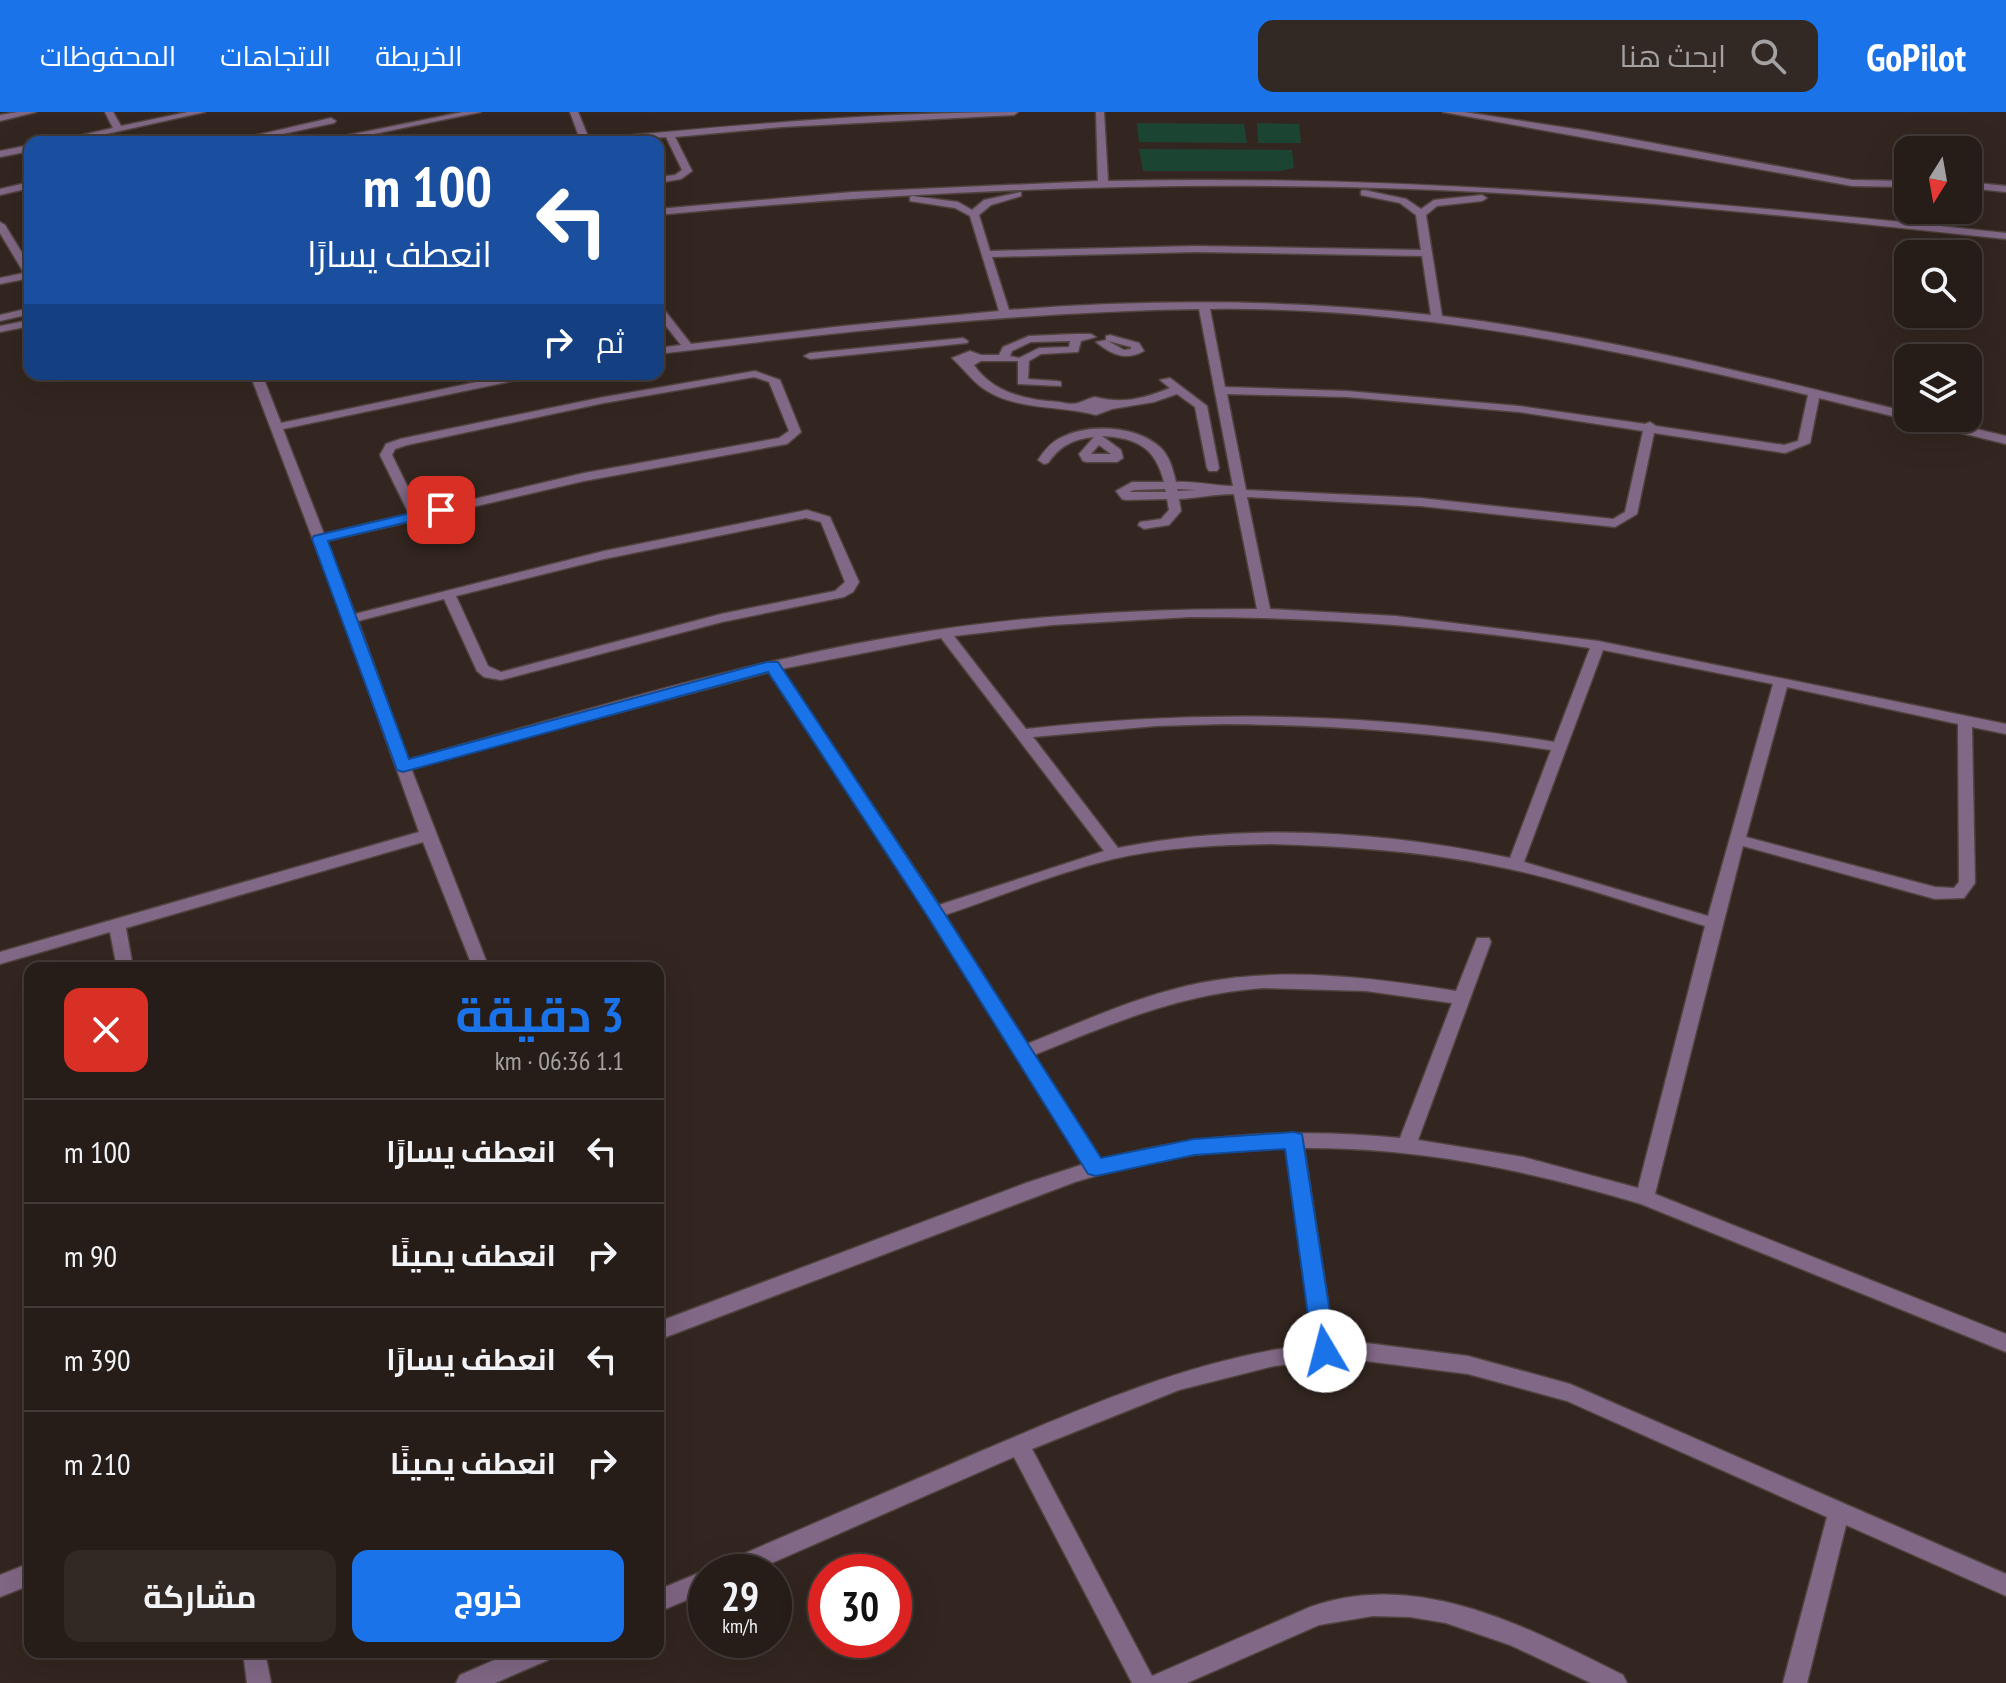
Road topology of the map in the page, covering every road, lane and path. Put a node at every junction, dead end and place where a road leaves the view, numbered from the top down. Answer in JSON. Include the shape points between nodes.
{"nodes":[{"id":1,"x":32,"y":112,"type":"edge"},
{"id":2,"x":109,"y":112,"type":"edge"},
{"id":3,"x":201,"y":112,"type":"edge"},
{"id":4,"x":323,"y":112,"type":"edge"},
{"id":5,"x":477,"y":112,"type":"edge"},
{"id":6,"x":574,"y":112,"type":"edge"},
{"id":7,"x":1014,"y":112,"type":"edge"},
{"id":8,"x":1100,"y":112,"type":"edge"},
{"id":9,"x":1447,"y":112,"type":"edge"},
{"id":10,"x":0,"y":118,"type":"edge"},
{"id":11,"x":331,"y":121,"type":"junction"},
{"id":12,"x":118,"y":129,"type":"junction"},
{"id":13,"x":276,"y":132,"type":"junction"},
{"id":14,"x":669,"y":134,"type":"junction"},
{"id":15,"x":85,"y":136,"type":"edge"},
{"id":16,"x":258,"y":136,"type":"edge"},
{"id":17,"x":280,"y":136,"type":"edge"},
{"id":18,"x":348,"y":136,"type":"edge"},
{"id":19,"x":366,"y":136,"type":"edge"},
{"id":20,"x":584,"y":136,"type":"edge"},
{"id":21,"x":648,"y":136,"type":"edge"},
{"id":22,"x":24,"y":149,"type":"edge"},
{"id":23,"x":0,"y":154,"type":"edge"},
{"id":24,"x":664,"y":179,"type":"edge"},
{"id":25,"x":1103,"y":183,"type":"junction"},
{"id":26,"x":1894,"y":184,"type":"edge"},
{"id":27,"x":24,"y":186,"type":"edge"},
{"id":28,"x":1982,"y":186,"type":"edge"},
{"id":29,"x":2006,"y":189,"type":"edge"},
{"id":30,"x":0,"y":192,"type":"edge"},
{"id":31,"x":901,"y":192,"type":"junction"},
{"id":32,"x":1364,"y":193,"type":"junction"},
{"id":33,"x":1018,"y":194,"type":"junction"},
{"id":34,"x":829,"y":196,"type":"junction"},
{"id":35,"x":1482,"y":198,"type":"junction"},
{"id":36,"x":913,"y":199,"type":"junction"},
{"id":37,"x":863,"y":202,"type":"junction"},
{"id":38,"x":785,"y":208,"type":"junction"},
{"id":39,"x":1421,"y":214,"type":"junction"},
{"id":40,"x":974,"y":215,"type":"junction"},
{"id":41,"x":664,"y":218,"type":"edge"},
{"id":42,"x":664,"y":219,"type":"edge"},
{"id":43,"x":0,"y":225,"type":"edge"},
{"id":44,"x":2006,"y":236,"type":"edge"},
{"id":45,"x":2006,"y":244,"type":"edge"},
{"id":46,"x":1427,"y":253,"type":"junction"},
{"id":47,"x":987,"y":254,"type":"junction"},
{"id":48,"x":24,"y":265,"type":"edge"},
{"id":49,"x":24,"y":276,"type":"edge"},
{"id":50,"x":0,"y":281,"type":"edge"},
{"id":51,"x":1204,"y":308,"type":"junction"},
{"id":52,"x":1093,"y":310,"type":"junction"},
{"id":53,"x":24,"y":312,"type":"edge"},
{"id":54,"x":1005,"y":314,"type":"junction"},
{"id":55,"x":664,"y":317,"type":"edge"},
{"id":56,"x":956,"y":317,"type":"junction"},
{"id":57,"x":0,"y":318,"type":"edge"},
{"id":58,"x":1437,"y":319,"type":"junction"},
{"id":59,"x":24,"y":324,"type":"edge"},
{"id":60,"x":0,"y":329,"type":"edge"},
{"id":61,"x":1076,"y":337,"type":"junction"},
{"id":62,"x":963,"y":341,"type":"junction"},
{"id":63,"x":688,"y":347,"type":"junction"},
{"id":64,"x":664,"y":350,"type":"edge"},
{"id":65,"x":810,"y":356,"type":"dead end"},
{"id":66,"x":972,"y":359,"type":"junction"},
{"id":67,"x":1003,"y":359,"type":"junction"},
{"id":68,"x":1024,"y":359,"type":"junction"},
{"id":69,"x":258,"y":380,"type":"edge"},
{"id":70,"x":502,"y":380,"type":"edge"},
{"id":71,"x":1166,"y":380,"type":"dead end"},
{"id":72,"x":1057,"y":384,"type":"dead end"},
{"id":73,"x":1176,"y":390,"type":"junction"},
{"id":74,"x":1220,"y":390,"type":"junction"},
{"id":75,"x":1814,"y":394,"type":"junction"},
{"id":76,"x":1096,"y":408,"type":"junction"},
{"id":77,"x":1894,"y":413,"type":"edge"},
{"id":78,"x":1650,"y":426,"type":"junction"},
{"id":79,"x":278,"y":427,"type":"junction"},
{"id":80,"x":1973,"y":432,"type":"edge"},
{"id":81,"x":1098,"y":436,"type":"junction"},
{"id":82,"x":2006,"y":440,"type":"edge"},
{"id":83,"x":1044,"y":460,"type":"dead end"},
{"id":84,"x":1213,"y":468,"type":"dead end"},
{"id":85,"x":1170,"y":491,"type":"junction"},
{"id":86,"x":1240,"y":491,"type":"junction"},
{"id":87,"x":416,"y":516,"type":"junction"},
{"id":88,"x":1144,"y":525,"type":"dead end"},
{"id":89,"x":319,"y":539,"type":"junction"},
{"id":90,"x":448,"y":593,"type":"junction"},
{"id":91,"x":1264,"y":613,"type":"junction"},
{"id":92,"x":350,"y":619,"type":"junction"},
{"id":93,"x":944,"y":633,"type":"junction"},
{"id":94,"x":1598,"y":645,"type":"junction"},
{"id":95,"x":772,"y":666,"type":"junction"},
{"id":96,"x":1781,"y":682,"type":"junction"},
{"id":97,"x":1965,"y":720,"type":"junction"},
{"id":98,"x":2006,"y":729,"type":"edge"},
{"id":99,"x":1022,"y":734,"type":"junction"},
{"id":100,"x":1559,"y":747,"type":"junction"},
{"id":101,"x":403,"y":766,"type":"junction"},
{"id":102,"x":428,"y":835,"type":"junction"},
{"id":103,"x":1739,"y":840,"type":"junction"},
{"id":104,"x":1115,"y":854,"type":"junction"},
{"id":105,"x":1515,"y":865,"type":"junction"},
{"id":106,"x":935,"y":912,"type":"junction"},
{"id":107,"x":1714,"y":923,"type":"junction"},
{"id":108,"x":117,"y":925,"type":"junction"},
{"id":109,"x":1483,"y":942,"type":"dead end"},
{"id":110,"x":0,"y":958,"type":"edge"},
{"id":111,"x":124,"y":962,"type":"edge"},
{"id":112,"x":479,"y":962,"type":"edge"},
{"id":113,"x":1462,"y":998,"type":"junction"},
{"id":114,"x":1023,"y":1052,"type":"junction"},
{"id":115,"x":1294,"y":1140,"type":"junction"},
{"id":116,"x":1407,"y":1144,"type":"junction"},
{"id":117,"x":1096,"y":1168,"type":"junction"},
{"id":118,"x":1645,"y":1198,"type":"junction"},
{"id":119,"x":664,"y":1329,"type":"edge"},
{"id":120,"x":2006,"y":1343,"type":"edge"},
{"id":121,"x":1325,"y":1351,"type":"junction"},
{"id":122,"x":1019,"y":1446,"type":"junction"},
{"id":123,"x":1839,"y":1511,"type":"junction"},
{"id":124,"x":768,"y":1554,"type":"edge"},
{"id":125,"x":24,"y":1576,"type":"edge"},
{"id":126,"x":2006,"y":1585,"type":"edge"},
{"id":127,"x":0,"y":1586,"type":"edge"},
{"id":128,"x":688,"y":1588,"type":"edge"},
{"id":129,"x":664,"y":1598,"type":"edge"},
{"id":130,"x":255,"y":1658,"type":"edge"},
{"id":131,"x":526,"y":1658,"type":"edge"},
{"id":132,"x":259,"y":1683,"type":"edge"},
{"id":133,"x":468,"y":1683,"type":"edge"},
{"id":134,"x":1144,"y":1683,"type":"edge"},
{"id":135,"x":1161,"y":1683,"type":"edge"},
{"id":136,"x":1615,"y":1683,"type":"edge"},
{"id":137,"x":1795,"y":1683,"type":"edge"}],
"edges":[{"from":1,"to":10,"type":"street"},
{"from":2,"to":12,"type":"street"},
{"from":3,"to":12,"type":"street"},
{"from":4,"to":11,"type":"street"},
{"from":5,"to":19,"type":"street"},
{"from":6,"to":20,"type":"street"},
{"from":7,"to":14,"type":"street"},
{"from":8,"to":25,"type":"street"},
{"from":9,"to":26,"type":"street","via":[[1852,183]]},
{"from":11,"to":13,"type":"street"},
{"from":11,"to":18,"type":"street"},
{"from":12,"to":15,"type":"street"},
{"from":13,"to":16,"type":"street"},
{"from":13,"to":17,"type":"street"},
{"from":14,"to":21,"type":"street"},
{"from":14,"to":24,"type":"street","via":[[685,174]]},
{"from":22,"to":23,"type":"street"},
{"from":25,"to":31,"type":"street"},
{"from":25,"to":44,"type":"street","via":[[1483,189],[1690,203]]},
{"from":27,"to":30,"type":"street"},
{"from":28,"to":29,"type":"street"},
{"from":31,"to":34,"type":"street"},
{"from":31,"to":37,"type":"street","via":[[864,197],[859,200]]},
{"from":32,"to":33,"type":"street"},
{"from":32,"to":35,"type":"street"},
{"from":32,"to":39,"type":"street","via":[[1403,201]]},
{"from":33,"to":36,"type":"street"},
{"from":33,"to":40,"type":"street","via":[[981,205]]},
{"from":34,"to":38,"type":"street","via":[[827,201]]},
{"from":34,"to":41,"type":"street"},
{"from":35,"to":39,"type":"street","via":[[1434,203]]},
{"from":35,"to":45,"type":"street"},
{"from":36,"to":37,"type":"street"},
{"from":36,"to":40,"type":"street","via":[[958,205]]},
{"from":37,"to":38,"type":"street"},
{"from":38,"to":42,"type":"street"},
{"from":39,"to":46,"type":"street"},
{"from":40,"to":47,"type":"street"},
{"from":43,"to":48,"type":"street"},
{"from":46,"to":47,"type":"street","via":[[1196,249]]},
{"from":46,"to":58,"type":"street"},
{"from":47,"to":54,"type":"street"},
{"from":49,"to":50,"type":"street"},
{"from":51,"to":52,"type":"street"},
{"from":51,"to":58,"type":"street","via":[[1326,309]]},
{"from":51,"to":74,"type":"street"},
{"from":52,"to":54,"type":"street"},
{"from":52,"to":61,"type":"street","via":[[1101,337]]},
{"from":53,"to":57,"type":"street"},
{"from":54,"to":56,"type":"street"},
{"from":55,"to":63,"type":"street"},
{"from":56,"to":62,"type":"street"},
{"from":56,"to":63,"type":"street"},
{"from":58,"to":75,"type":"street","via":[[1612,347]]},
{"from":59,"to":60,"type":"street"},
{"from":61,"to":67,"type":"street","via":[[1023,341],[1007,349]]},
{"from":61,"to":68,"type":"street","via":[[1074,350],[1035,352]]},
{"from":62,"to":65,"type":"street"},
{"from":62,"to":66,"type":"street"},
{"from":63,"to":64,"type":"street"},
{"from":66,"to":67,"type":"street"},
{"from":66,"to":76,"type":"street","via":[[983,382],[1006,394]]},
{"from":67,"to":68,"type":"street"},
{"from":68,"to":72,"type":"street","via":[[1022,382]]},
{"from":69,"to":79,"type":"street"},
{"from":70,"to":79,"type":"street"},
{"from":71,"to":73,"type":"street"},
{"from":73,"to":76,"type":"street","via":[[1150,400]]},
{"from":73,"to":84,"type":"street","via":[[1202,409]]},
{"from":74,"to":78,"type":"street","via":[[1432,400]]},
{"from":74,"to":86,"type":"street"},
{"from":75,"to":77,"type":"street"},
{"from":75,"to":78,"type":"street","via":[[1804,443],[1795,448]]},
{"from":76,"to":81,"type":"street"},
{"from":78,"to":86,"type":"street","via":[[1631,514],[1615,523],[1435,503]]},
{"from":79,"to":89,"type":"street"},
{"from":80,"to":82,"type":"street"},
{"from":81,"to":83,"type":"street","via":[[1065,440]]},
{"from":81,"to":85,"type":"street","via":[[1124,436],[1152,447],[1163,461]]},
{"from":85,"to":86,"type":"street","via":[[1197,496],[1204,490]]},
{"from":85,"to":88,"type":"street","via":[[1172,517]]},
{"from":86,"to":91,"type":"street"},
{"from":87,"to":87,"type":"street","via":[[584,477],[764,444],[795,432],[777,386],[762,377],[739,377],[417,439],[396,448],[389,460]]},
{"from":87,"to":89,"type":"street"},
{"from":89,"to":92,"type":"street"},
{"from":90,"to":90,"type":"street","via":[[787,518],[814,519],[830,531],[852,582],[839,594],[494,676],[485,672]]},
{"from":90,"to":92,"type":"street"},
{"from":91,"to":93,"type":"street","via":[[1139,614]]},
{"from":91,"to":94,"type":"street","via":[[1422,622]]},
{"from":92,"to":101,"type":"street"},
{"from":93,"to":95,"type":"street"},
{"from":93,"to":99,"type":"street"},
{"from":94,"to":96,"type":"street"},
{"from":94,"to":100,"type":"street"},
{"from":95,"to":101,"type":"street"},
{"from":95,"to":106,"type":"street"},
{"from":96,"to":97,"type":"street"},
{"from":96,"to":103,"type":"street"},
{"from":97,"to":98,"type":"street"},
{"from":97,"to":103,"type":"street","via":[[1966,888],[1958,894],[1943,895]]},
{"from":99,"to":100,"type":"street","via":[[1144,722],[1294,719],[1433,729]]},
{"from":99,"to":104,"type":"street"},
{"from":100,"to":105,"type":"street"},
{"from":101,"to":102,"type":"street"},
{"from":102,"to":108,"type":"street"},
{"from":102,"to":112,"type":"street"},
{"from":103,"to":107,"type":"street"},
{"from":104,"to":105,"type":"street","via":[[1175,844],[1297,841],[1404,847]]},
{"from":104,"to":106,"type":"street"},
{"from":105,"to":107,"type":"street"},
{"from":106,"to":114,"type":"street"},
{"from":107,"to":118,"type":"street"},
{"from":108,"to":110,"type":"street"},
{"from":108,"to":111,"type":"street"},
{"from":109,"to":113,"type":"street"},
{"from":113,"to":114,"type":"street","via":[[1340,984],[1220,986],[1174,996]]},
{"from":113,"to":116,"type":"street"},
{"from":114,"to":117,"type":"street"},
{"from":115,"to":116,"type":"street"},
{"from":115,"to":117,"type":"street","via":[[1194,1147]]},
{"from":115,"to":121,"type":"street"},
{"from":116,"to":118,"type":"street","via":[[1543,1168]]},
{"from":117,"to":119,"type":"street"},
{"from":118,"to":120,"type":"street"},
{"from":121,"to":122,"type":"street","via":[[1225,1367],[1178,1381]]},
{"from":121,"to":123,"type":"street","via":[[1434,1359],[1535,1382],[1603,1406]]},
{"from":122,"to":124,"type":"street"},
{"from":122,"to":134,"type":"street"},
{"from":123,"to":126,"type":"street"},
{"from":123,"to":137,"type":"street"},
{"from":125,"to":127,"type":"street"},
{"from":128,"to":129,"type":"street"},
{"from":130,"to":132,"type":"street"},
{"from":131,"to":133,"type":"street"},
{"from":135,"to":136,"type":"street","via":[[1335,1610],[1392,1606],[1493,1625]]}]}
